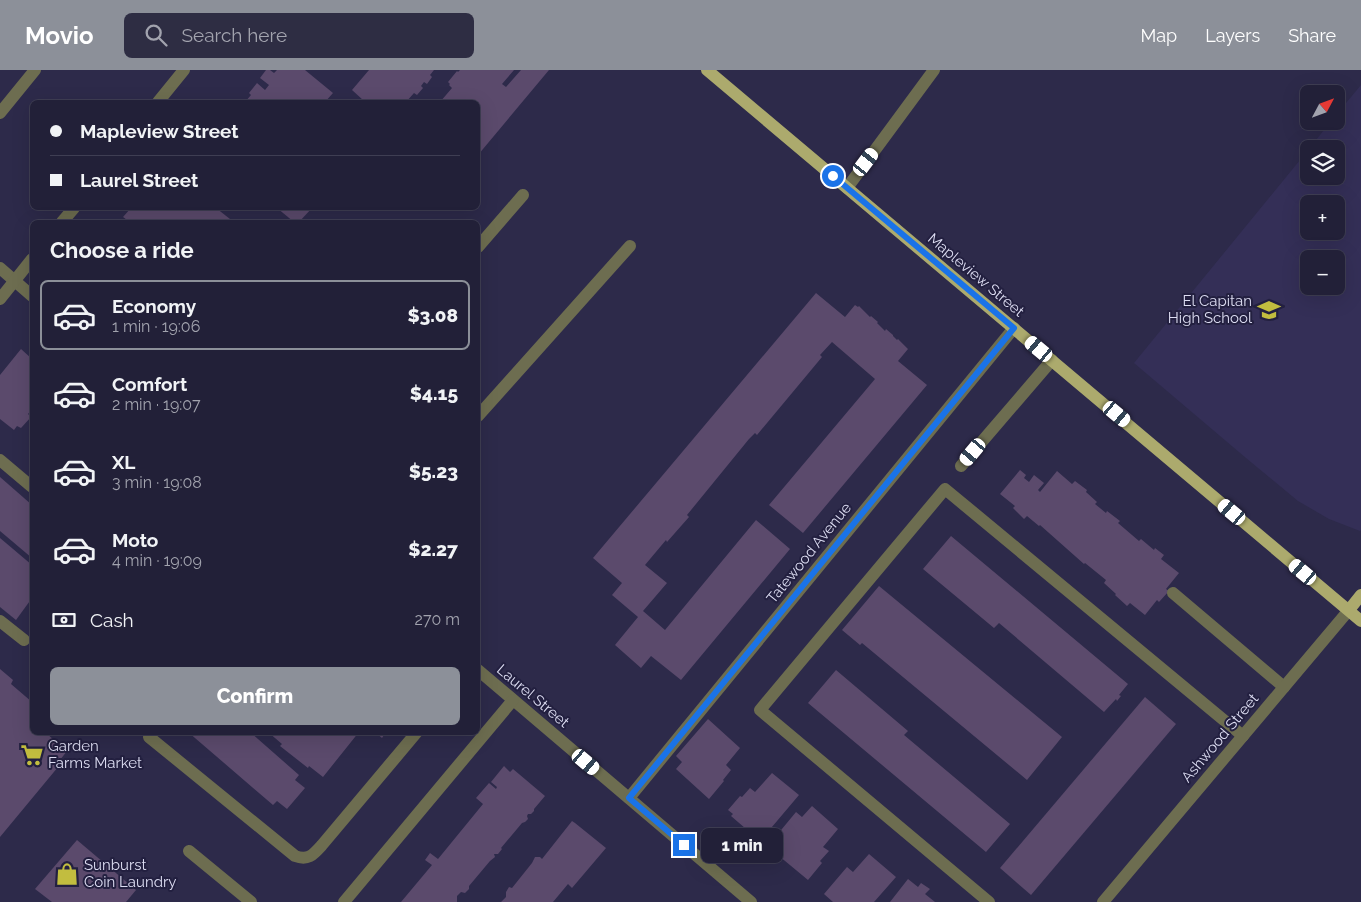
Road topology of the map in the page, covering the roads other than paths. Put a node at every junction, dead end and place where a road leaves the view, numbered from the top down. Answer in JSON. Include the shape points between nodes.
{"nodes":[{"id":1,"x":35,"y":70,"type":"edge"},
{"id":2,"x":707,"y":70,"type":"edge"},
{"id":3,"x":934,"y":70,"type":"edge"},
{"id":4,"x":182,"y":71,"type":"edge"},
{"id":5,"x":160,"y":100,"type":"edge"},
{"id":6,"x":0,"y":114,"type":"edge"},
{"id":7,"x":847,"y":188,"type":"junction"},
{"id":8,"x":523,"y":195,"type":"dead end"},
{"id":9,"x":72,"y":210,"type":"edge"},
{"id":10,"x":64,"y":220,"type":"edge"},
{"id":11,"x":480,"y":245,"type":"edge"},
{"id":12,"x":630,"y":246,"type":"dead end"},
{"id":13,"x":30,"y":262,"type":"edge"},
{"id":14,"x":0,"y":268,"type":"edge"},
{"id":15,"x":15,"y":281,"type":"junction"},
{"id":16,"x":30,"y":294,"type":"edge"},
{"id":17,"x":0,"y":298,"type":"edge"},
{"id":18,"x":1014,"y":328,"type":"junction"},
{"id":19,"x":1052,"y":360,"type":"junction"},
{"id":20,"x":480,"y":414,"type":"edge"},
{"id":21,"x":0,"y":460,"type":"edge"},
{"id":22,"x":961,"y":466,"type":"dead end"},
{"id":23,"x":30,"y":485,"type":"edge"},
{"id":24,"x":1173,"y":593,"type":"dead end"},
{"id":25,"x":1361,"y":595,"type":"edge"},
{"id":26,"x":1349,"y":610,"type":"junction"},
{"id":27,"x":0,"y":621,"type":"edge"},
{"id":28,"x":1361,"y":621,"type":"edge"},
{"id":29,"x":24,"y":640,"type":"dead end"},
{"id":30,"x":480,"y":672,"type":"edge"},
{"id":31,"x":1284,"y":687,"type":"junction"},
{"id":32,"x":513,"y":700,"type":"junction"},
{"id":33,"x":414,"y":735,"type":"edge"},
{"id":34,"x":1243,"y":736,"type":"junction"},
{"id":35,"x":149,"y":737,"type":"dead end"},
{"id":36,"x":629,"y":798,"type":"junction"},
{"id":37,"x":189,"y":851,"type":"dead end"},
{"id":38,"x":251,"y":902,"type":"edge"},
{"id":39,"x":344,"y":902,"type":"edge"},
{"id":40,"x":751,"y":902,"type":"edge"},
{"id":41,"x":989,"y":902,"type":"edge"},
{"id":42,"x":1103,"y":902,"type":"edge"}],
"edges":[{"from":1,"to":6,"type":"street"},
{"from":2,"to":7,"type":"main road","name":"Mapleview Street"},
{"from":3,"to":7,"type":"street"},
{"from":4,"to":5,"type":"street"},
{"from":7,"to":18,"type":"main road","name":"Mapleview Street"},
{"from":8,"to":11,"type":"street"},
{"from":9,"to":10,"type":"street"},
{"from":12,"to":20,"type":"street"},
{"from":13,"to":15,"type":"street"},
{"from":14,"to":15,"type":"street"},
{"from":15,"to":16,"type":"street"},
{"from":15,"to":17,"type":"street"},
{"from":18,"to":19,"type":"main road","name":"Mapleview Street"},
{"from":18,"to":36,"type":"street","name":"Tatewood Avenue"},
{"from":19,"to":22,"type":"street"},
{"from":19,"to":26,"type":"main road","name":"Mapleview Street"},
{"from":21,"to":23,"type":"street"},
{"from":24,"to":31,"type":"street"},
{"from":25,"to":26,"type":"main road","name":"Ashwood Street"},
{"from":26,"to":28,"type":"main road","name":"Mapleview Street"},
{"from":26,"to":31,"type":"street","name":"Ashwood Street"},
{"from":27,"to":29,"type":"street"},
{"from":30,"to":32,"type":"street","name":"Laurel Street"},
{"from":31,"to":34,"type":"street","name":"Ashwood Street"},
{"from":32,"to":36,"type":"street","name":"Laurel Street"},
{"from":32,"to":39,"type":"street"},
{"from":33,"to":35,"type":"street","via":[[322,845],[303,859],[294,856]]},
{"from":34,"to":41,"type":"street","via":[[945,489],[760,710]]},
{"from":34,"to":42,"type":"street","name":"Ashwood Street"},
{"from":36,"to":40,"type":"street","name":"Laurel Street"},
{"from":37,"to":38,"type":"street"}]}
